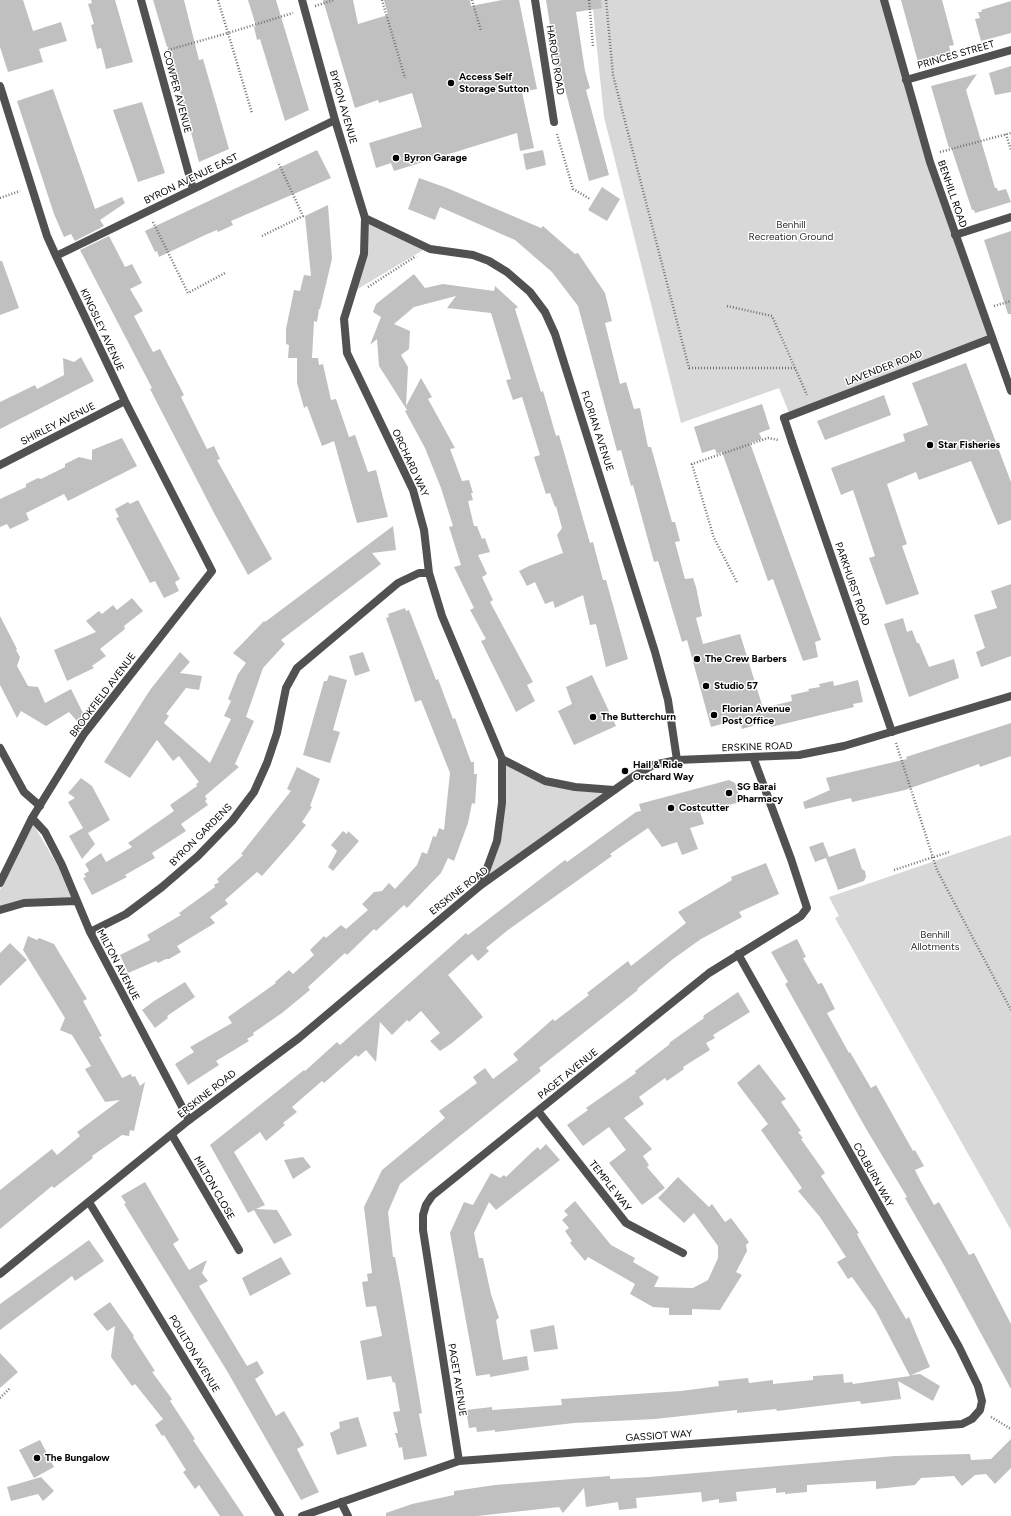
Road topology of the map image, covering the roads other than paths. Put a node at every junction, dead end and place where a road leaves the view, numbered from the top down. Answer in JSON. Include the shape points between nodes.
{"nodes":[{"id":1,"x":140,"y":0,"type":"edge"},
{"id":2,"x":302,"y":0,"type":"edge"},
{"id":3,"x":535,"y":0,"type":"edge"},
{"id":4,"x":884,"y":0,"type":"edge"},
{"id":5,"x":1011,"y":50,"type":"edge"},
{"id":6,"x":906,"y":80,"type":"junction"},
{"id":7,"x":0,"y":86,"type":"edge"},
{"id":8,"x":335,"y":120,"type":"junction"},
{"id":9,"x":554,"y":122,"type":"road end"},
{"id":10,"x":193,"y":189,"type":"junction"},
{"id":11,"x":1011,"y":217,"type":"edge"},
{"id":12,"x":365,"y":218,"type":"junction"},
{"id":13,"x":955,"y":235,"type":"junction"},
{"id":14,"x":56,"y":256,"type":"junction"},
{"id":15,"x":992,"y":338,"type":"junction"},
{"id":16,"x":1011,"y":391,"type":"edge"},
{"id":17,"x":125,"y":402,"type":"junction"},
{"id":18,"x":784,"y":418,"type":"joint"},
{"id":19,"x":0,"y":465,"type":"edge"},
{"id":20,"x":212,"y":571,"type":"joint"},
{"id":21,"x":429,"y":573,"type":"junction"},
{"id":22,"x":1011,"y":696,"type":"edge"},
{"id":23,"x":892,"y":732,"type":"junction"},
{"id":24,"x":0,"y":748,"type":"edge"},
{"id":25,"x":753,"y":757,"type":"junction"},
{"id":26,"x":502,"y":759,"type":"junction"},
{"id":27,"x":677,"y":760,"type":"junction"},
{"id":28,"x":614,"y":790,"type":"junction"},
{"id":29,"x":40,"y":806,"type":"junction"},
{"id":30,"x":32,"y":818,"type":"junction"},
{"id":31,"x":0,"y":883,"type":"edge"},
{"id":32,"x":481,"y":885,"type":"junction"},
{"id":33,"x":76,"y":901,"type":"junction"},
{"id":34,"x":0,"y":910,"type":"edge"},
{"id":35,"x":90,"y":932,"type":"junction"},
{"id":36,"x":738,"y":954,"type":"junction"},
{"id":37,"x":538,"y":1111,"type":"junction"},
{"id":38,"x":189,"y":1120,"type":"junction"},
{"id":39,"x":172,"y":1135,"type":"junction"},
{"id":40,"x":90,"y":1202,"type":"junction"},
{"id":41,"x":239,"y":1250,"type":"dead end"},
{"id":42,"x":683,"y":1253,"type":"dead end"},
{"id":43,"x":0,"y":1274,"type":"edge"},
{"id":44,"x":980,"y":1410,"type":"joint"},
{"id":45,"x":459,"y":1461,"type":"junction"},
{"id":46,"x":341,"y":1502,"type":"junction"},
{"id":47,"x":280,"y":1516,"type":"edge"},
{"id":48,"x":302,"y":1516,"type":"edge"},
{"id":49,"x":348,"y":1516,"type":"edge"}],
"edges":[{"from":1,"to":10,"type":"street","name":"COWPER AVENUE"},
{"from":2,"to":8,"type":"street","name":"BYRON AVENUE"},
{"from":3,"to":9,"type":"street","name":"HAROLD ROAD"},
{"from":4,"to":6,"type":"street","name":"BENHILL ROAD"},
{"from":5,"to":6,"type":"street","name":"PRINCES STREET"},
{"from":6,"to":13,"type":"street","name":"BENHILL ROAD"},
{"from":7,"to":14,"type":"street","name":"KINGSLEY AVENUE"},
{"from":8,"to":10,"type":"street","name":"BYRON AVENUE EAST"},
{"from":8,"to":12,"type":"street","name":"BYRON AVENUE"},
{"from":10,"to":14,"type":"street","name":"BYRON AVENUE EAST"},
{"from":11,"to":13,"type":"street"},
{"from":12,"to":21,"type":"street","name":"ORCHARD WAY","via":[[364,254],[344,319],[347,353],[413,490],[424,530]]},
{"from":12,"to":27,"type":"street","name":"FLORIAN AVENUE","via":[[430,249],[473,255],[489,261],[507,272],[530,292],[545,312],[567,370],[655,652],[668,700]]},
{"from":13,"to":15,"type":"street","name":"BENHILL ROAD"},
{"from":14,"to":17,"type":"street","name":"KINGSLEY AVENUE"},
{"from":15,"to":16,"type":"street","name":"BENHILL ROAD"},
{"from":15,"to":18,"type":"street","name":"LAVENDER ROAD"},
{"from":17,"to":19,"type":"street","name":"SHIRLEY AVENUE"},
{"from":17,"to":20,"type":"street","name":"KINGSLEY AVENUE"},
{"from":18,"to":23,"type":"street","name":"PARKHURST ROAD"},
{"from":20,"to":29,"type":"street","name":"BROOKFIELD AVENUE","via":[[84,734]]},
{"from":21,"to":26,"type":"street","name":"ORCHARD WAY","via":[[442,616]]},
{"from":21,"to":35,"type":"street","name":"BYRON GARDENS","via":[[419,573],[398,583],[297,668],[286,688],[277,733],[267,763],[254,792],[232,821],[198,856],[162,887],[126,914]]},
{"from":22,"to":23,"type":"street","name":"ERSKINE ROAD"},
{"from":23,"to":25,"type":"street","name":"ERSKINE ROAD","via":[[844,746],[799,755]]},
{"from":24,"to":29,"type":"street","via":[[24,792]]},
{"from":25,"to":27,"type":"street","name":"ERSKINE ROAD"},
{"from":25,"to":36,"type":"street","name":"PAGET AVENUE","via":[[807,908],[801,916]]},
{"from":26,"to":28,"type":"street","via":[[545,781],[575,787]]},
{"from":26,"to":32,"type":"street","name":"ORCHARD WAY","via":[[502,802],[497,841]]},
{"from":27,"to":28,"type":"street","name":"ERSKINE ROAD","via":[[653,765]]},
{"from":28,"to":32,"type":"street","name":"ERSKINE ROAD"},
{"from":29,"to":30,"type":"street","name":"BROOKFIELD AVENUE"},
{"from":30,"to":31,"type":"street","name":"BROOKFIELD AVENUE"},
{"from":30,"to":33,"type":"street","name":"MILTON AVENUE","via":[[45,832]]},
{"from":32,"to":38,"type":"street","name":"ERSKINE ROAD","via":[[299,1038]]},
{"from":33,"to":34,"type":"street","via":[[24,903]]},
{"from":33,"to":35,"type":"street","name":"MILTON AVENUE"},
{"from":35,"to":38,"type":"street","name":"MILTON AVENUE"},
{"from":36,"to":37,"type":"street","name":"PAGET AVENUE","via":[[709,972]]},
{"from":36,"to":44,"type":"street","name":"COLBURN WAY","via":[[959,1347],[978,1386],[982,1401]]},
{"from":37,"to":42,"type":"street","name":"TEMPLE WAY","via":[[626,1223]]},
{"from":37,"to":45,"type":"street","name":"PAGET AVENUE","via":[[432,1196],[423,1215],[423,1230]]},
{"from":38,"to":39,"type":"street","name":"ERSKINE ROAD"},
{"from":39,"to":40,"type":"street","name":"ERSKINE ROAD"},
{"from":39,"to":41,"type":"street","name":"MILTON CLOSE"},
{"from":40,"to":43,"type":"street","name":"ERSKINE ROAD"},
{"from":40,"to":47,"type":"street","name":"POULTON AVENUE"},
{"from":44,"to":45,"type":"street","name":"GASSIOT WAY","via":[[972,1419],[962,1424]]},
{"from":45,"to":46,"type":"street","name":"GASSIOT WAY"},
{"from":46,"to":48,"type":"street"},
{"from":46,"to":49,"type":"street"}]}
